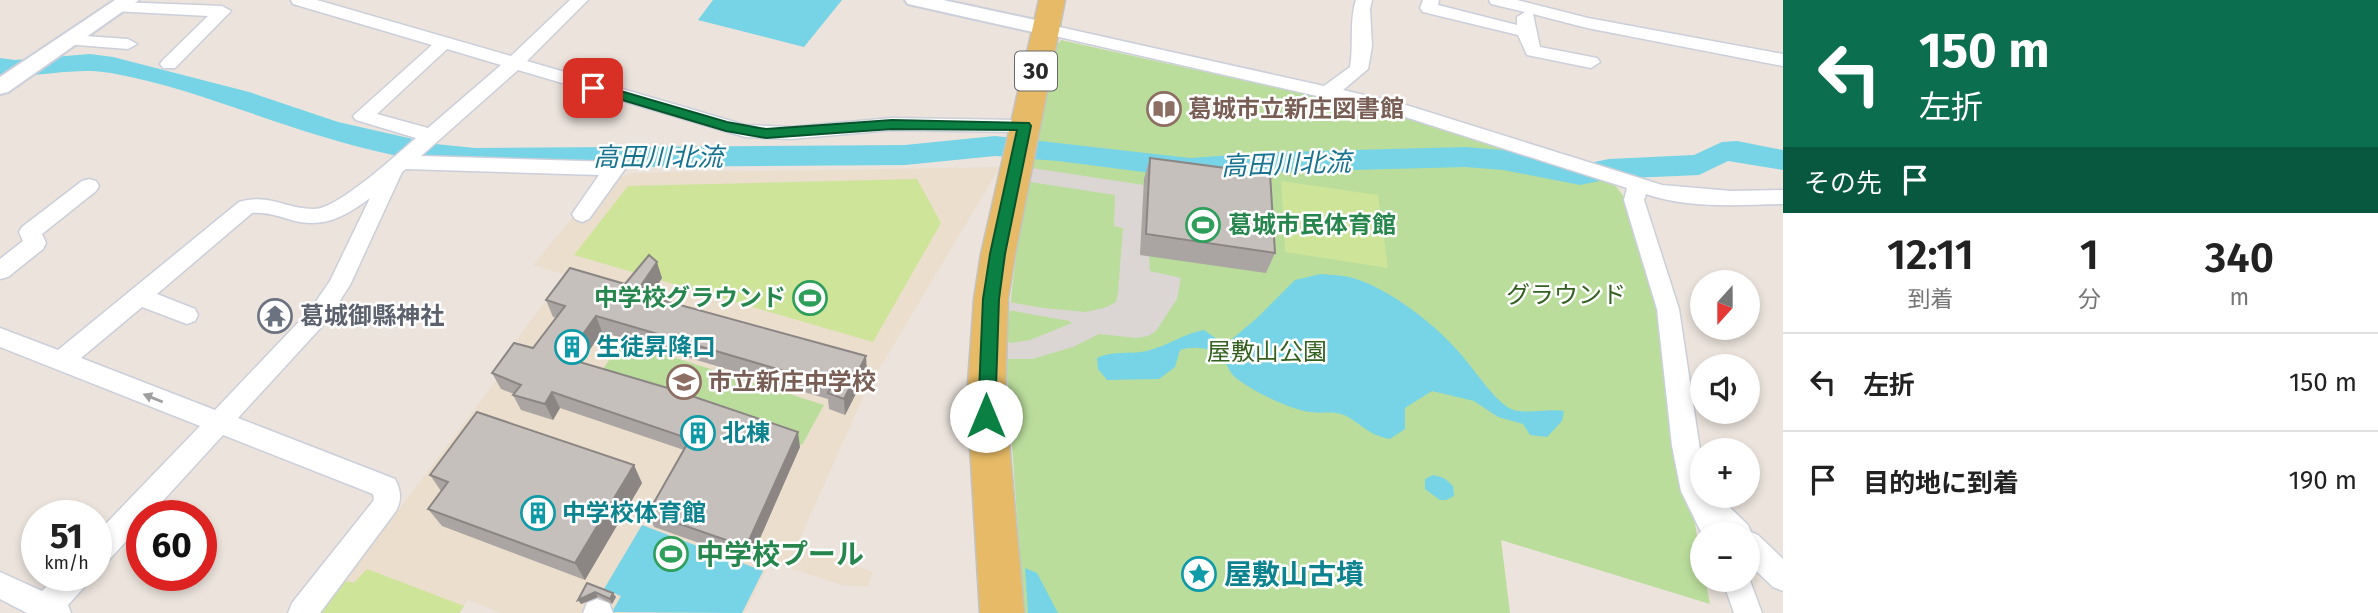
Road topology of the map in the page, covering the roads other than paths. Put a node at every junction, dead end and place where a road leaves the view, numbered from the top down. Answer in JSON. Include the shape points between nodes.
{"nodes":[{"id":1,"x":299,"y":0,"type":"edge"},
{"id":2,"x":580,"y":0,"type":"edge"},
{"id":3,"x":915,"y":0,"type":"edge"},
{"id":4,"x":1052,"y":0,"type":"edge"},
{"id":5,"x":1364,"y":0,"type":"edge"},
{"id":6,"x":1431,"y":0,"type":"edge"},
{"id":7,"x":1497,"y":0,"type":"edge"},
{"id":8,"x":1571,"y":0,"type":"edge"},
{"id":9,"x":124,"y":4,"type":"edge"},
{"id":10,"x":1526,"y":7,"type":"junction"},
{"id":11,"x":1046,"y":29,"type":"junction"},
{"id":12,"x":1526,"y":32,"type":"junction"},
{"id":13,"x":70,"y":40,"type":"junction"},
{"id":14,"x":445,"y":42,"type":"junction"},
{"id":15,"x":128,"y":44,"type":"dead end"},
{"id":16,"x":1586,"y":45,"type":"junction"},
{"id":17,"x":1783,"y":60,"type":"edge"},
{"id":18,"x":169,"y":64,"type":"dead end"},
{"id":19,"x":514,"y":64,"type":"junction"},
{"id":20,"x":8,"y":82,"type":"edge"},
{"id":21,"x":1328,"y":92,"type":"junction"},
{"id":22,"x":432,"y":136,"type":"junction"},
{"id":23,"x":1021,"y":141,"type":"junction"},
{"id":24,"x":401,"y":162,"type":"junction"},
{"id":25,"x":1589,"y":167,"type":"joint"},
{"id":26,"x":1615,"y":176,"type":"joint"},
{"id":27,"x":1638,"y":185,"type":"junction"},
{"id":28,"x":89,"y":186,"type":"dead end"},
{"id":29,"x":1783,"y":197,"type":"edge"},
{"id":30,"x":582,"y":214,"type":"dead end"},
{"id":31,"x":315,"y":218,"type":"junction"},
{"id":32,"x":367,"y":230,"type":"junction"},
{"id":33,"x":0,"y":271,"type":"edge"},
{"id":34,"x":137,"y":296,"type":"junction"},
{"id":35,"x":187,"y":314,"type":"dead end"},
{"id":36,"x":0,"y":337,"type":"edge"},
{"id":37,"x":60,"y":362,"type":"junction"},
{"id":38,"x":216,"y":424,"type":"junction"},
{"id":39,"x":1690,"y":471,"type":"edge"},
{"id":40,"x":1711,"y":508,"type":"edge"},
{"id":41,"x":1726,"y":522,"type":"edge"},
{"id":42,"x":112,"y":537,"type":"edge"},
{"id":43,"x":1760,"y":556,"type":"edge"},
{"id":44,"x":1783,"y":578,"type":"edge"},
{"id":45,"x":0,"y":585,"type":"edge"},
{"id":46,"x":64,"y":591,"type":"edge"},
{"id":47,"x":1741,"y":592,"type":"edge"},
{"id":48,"x":48,"y":611,"type":"edge"},
{"id":49,"x":302,"y":613,"type":"edge"},
{"id":50,"x":1002,"y":613,"type":"edge"},
{"id":51,"x":1748,"y":613,"type":"edge"}],
"edges":[{"from":1,"to":14,"type":"street"},
{"from":2,"to":19,"type":"street"},
{"from":3,"to":11,"type":"street"},
{"from":4,"to":11,"type":"main road","number":"30"},
{"from":5,"to":21,"type":"street","via":[[1359,69]]},
{"from":6,"to":12,"type":"street","via":[[1429,8]]},
{"from":7,"to":10,"type":"street"},
{"from":8,"to":16,"type":"street"},
{"from":9,"to":13,"type":"street"},
{"from":9,"to":18,"type":"street","via":[[222,12]]},
{"from":10,"to":12,"type":"street"},
{"from":10,"to":16,"type":"street"},
{"from":11,"to":21,"type":"street"},
{"from":11,"to":23,"type":"main road","number":"30"},
{"from":12,"to":16,"type":"street","via":[[1533,51]]},
{"from":13,"to":15,"type":"street"},
{"from":13,"to":20,"type":"street"},
{"from":14,"to":19,"type":"street"},
{"from":14,"to":22,"type":"street","via":[[362,116]]},
{"from":16,"to":17,"type":"street"},
{"from":19,"to":22,"type":"street"},
{"from":19,"to":23,"type":"street","via":[[766,134],[892,124]]},
{"from":21,"to":25,"type":"street"},
{"from":22,"to":24,"type":"street"},
{"from":23,"to":50,"type":"main road","number":"30","via":[[998,254],[988,341],[988,454]]},
{"from":24,"to":30,"type":"street","via":[[615,169]]},
{"from":24,"to":31,"type":"street","via":[[331,214]]},
{"from":24,"to":32,"type":"street"},
{"from":25,"to":26,"type":"street"},
{"from":26,"to":27,"type":"street"},
{"from":27,"to":29,"type":"street","via":[[1661,192],[1731,198]]},
{"from":27,"to":39,"type":"street","via":[[1634,200],[1668,309]]},
{"from":28,"to":33,"type":"street","via":[[30,232],[35,243]]},
{"from":31,"to":32,"type":"street"},
{"from":31,"to":34,"type":"street","via":[[256,204],[246,207]]},
{"from":32,"to":38,"type":"street","via":[[318,316]]},
{"from":34,"to":35,"type":"street"},
{"from":34,"to":37,"type":"street"},
{"from":36,"to":37,"type":"street"},
{"from":38,"to":37,"type":"street","one_way":true},
{"from":38,"to":42,"type":"street"},
{"from":38,"to":49,"type":"street","via":[[386,487],[387,503]]},
{"from":40,"to":41,"type":"street"},
{"from":43,"to":44,"type":"street"},
{"from":45,"to":48,"type":"street"},
{"from":46,"to":48,"type":"street"},
{"from":47,"to":51,"type":"street"}]}
